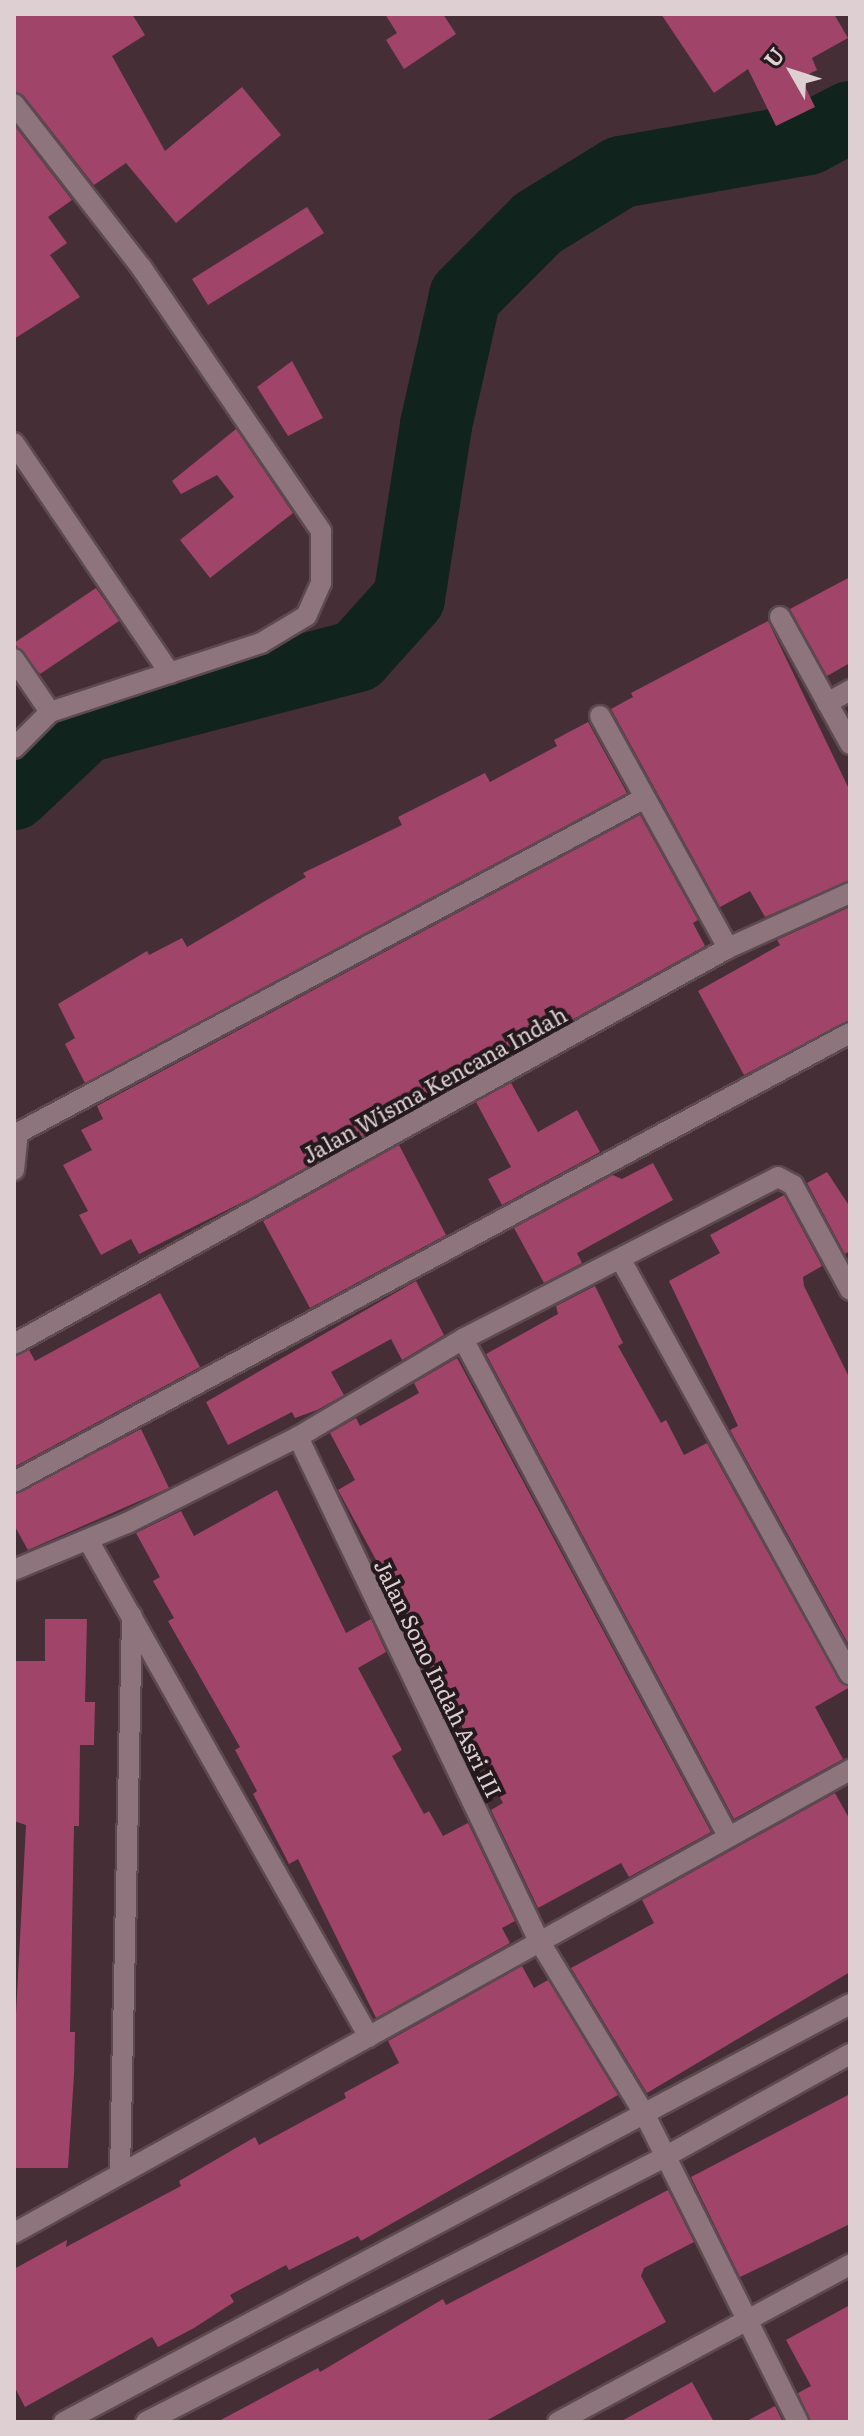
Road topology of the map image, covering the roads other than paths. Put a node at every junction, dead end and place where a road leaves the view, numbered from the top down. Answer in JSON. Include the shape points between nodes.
{"nodes":[{"id":1,"x":14,"y":104,"type":"edge"},
{"id":2,"x":14,"y":443,"type":"edge"},
{"id":3,"x":780,"y":617,"type":"dead end"},
{"id":4,"x":14,"y":659,"type":"edge"},
{"id":5,"x":170,"y":673,"type":"junction"},
{"id":6,"x":850,"y":690,"type":"edge"},
{"id":7,"x":827,"y":703,"type":"junction"},
{"id":8,"x":50,"y":712,"type":"junction"},
{"id":9,"x":600,"y":716,"type":"dead end"},
{"id":10,"x":850,"y":744,"type":"edge"},
{"id":11,"x":14,"y":748,"type":"edge"},
{"id":12,"x":645,"y":798,"type":"junction"},
{"id":13,"x":850,"y":893,"type":"edge"},
{"id":14,"x":728,"y":948,"type":"junction"},
{"id":15,"x":850,"y":1033,"type":"edge"},
{"id":16,"x":16,"y":1134,"type":"edge"},
{"id":17,"x":14,"y":1170,"type":"edge"},
{"id":18,"x":621,"y":1260,"type":"junction"},
{"id":19,"x":844,"y":1263,"type":"edge"},
{"id":20,"x":850,"y":1290,"type":"edge"},
{"id":21,"x":463,"y":1339,"type":"junction"},
{"id":22,"x":14,"y":1344,"type":"edge"},
{"id":23,"x":298,"y":1437,"type":"junction"},
{"id":24,"x":14,"y":1482,"type":"edge"},
{"id":25,"x":88,"y":1540,"type":"junction"},
{"id":26,"x":14,"y":1570,"type":"edge"},
{"id":27,"x":132,"y":1616,"type":"junction"},
{"id":28,"x":850,"y":1674,"type":"edge"},
{"id":29,"x":850,"y":1770,"type":"edge"},
{"id":30,"x":728,"y":1836,"type":"junction"},
{"id":31,"x":538,"y":1939,"type":"junction"},
{"id":32,"x":850,"y":2004,"type":"edge"},
{"id":33,"x":369,"y":2037,"type":"junction"},
{"id":34,"x":850,"y":2054,"type":"edge"},
{"id":35,"x":644,"y":2113,"type":"junction"},
{"id":36,"x":663,"y":2158,"type":"junction"},
{"id":37,"x":120,"y":2172,"type":"junction"},
{"id":38,"x":14,"y":2233,"type":"edge"},
{"id":39,"x":850,"y":2265,"type":"edge"},
{"id":40,"x":748,"y":2323,"type":"junction"},
{"id":41,"x":144,"y":2381,"type":"junction"},
{"id":42,"x":154,"y":2418,"type":"edge"},
{"id":43,"x":64,"y":2422,"type":"edge"},
{"id":44,"x":558,"y":2422,"type":"edge"},
{"id":45,"x":798,"y":2422,"type":"edge"}],
"edges":[{"from":1,"to":5,"type":"street","via":[[141,267],[321,531],[321,583],[306,616],[261,643]]},
{"from":2,"to":5,"type":"street"},
{"from":3,"to":7,"type":"street"},
{"from":4,"to":8,"type":"street"},
{"from":5,"to":8,"type":"street"},
{"from":6,"to":7,"type":"street"},
{"from":7,"to":10,"type":"street"},
{"from":8,"to":11,"type":"street"},
{"from":9,"to":12,"type":"street"},
{"from":12,"to":14,"type":"street"},
{"from":12,"to":16,"type":"street"},
{"from":13,"to":14,"type":"street","name":"Jalan Wisma Kencana Indah"},
{"from":14,"to":22,"type":"street","name":"Jalan Wisma Kencana Indah"},
{"from":15,"to":24,"type":"street"},
{"from":16,"to":17,"type":"street"},
{"from":18,"to":19,"type":"street","via":[[778,1177],[793,1185]]},
{"from":18,"to":21,"type":"street"},
{"from":18,"to":28,"type":"street"},
{"from":19,"to":20,"type":"street"},
{"from":21,"to":23,"type":"street"},
{"from":21,"to":30,"type":"street"},
{"from":23,"to":25,"type":"street"},
{"from":23,"to":31,"type":"street","name":"Jalan Sono Indah Asri III"},
{"from":25,"to":26,"type":"street"},
{"from":25,"to":27,"type":"street"},
{"from":27,"to":33,"type":"street"},
{"from":27,"to":37,"type":"street"},
{"from":29,"to":30,"type":"street"},
{"from":30,"to":31,"type":"street"},
{"from":31,"to":33,"type":"street"},
{"from":31,"to":35,"type":"street","name":"Jalan Sono Indah Asri III"},
{"from":32,"to":35,"type":"street"},
{"from":33,"to":37,"type":"street"},
{"from":34,"to":36,"type":"street"},
{"from":35,"to":36,"type":"street","name":"Jalan Sono Indah Asri III"},
{"from":35,"to":41,"type":"street"},
{"from":36,"to":40,"type":"street","name":"Jalan Sono Indah Asri III"},
{"from":36,"to":42,"type":"street"},
{"from":37,"to":38,"type":"street"},
{"from":39,"to":40,"type":"street"},
{"from":40,"to":44,"type":"street"},
{"from":40,"to":45,"type":"street","name":"Jalan Sono Indah Asri III"},
{"from":41,"to":42,"type":"street"},
{"from":41,"to":43,"type":"street"}]}
